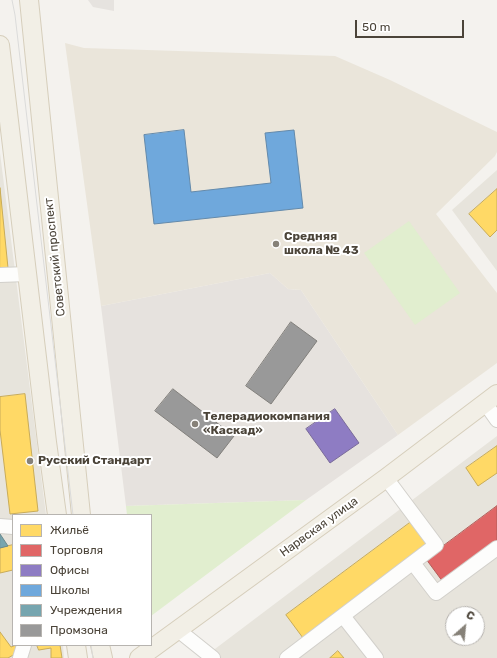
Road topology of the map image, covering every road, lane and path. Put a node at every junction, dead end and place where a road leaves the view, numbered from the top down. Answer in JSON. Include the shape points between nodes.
{"nodes":[{"id":1,"x":30,"y":1,"type":"edge"},
{"id":2,"x":0,"y":45,"type":"edge"},
{"id":3,"x":6,"y":134,"type":"edge"},
{"id":4,"x":27,"y":274,"type":"junction"},
{"id":5,"x":0,"y":275,"type":"edge"},
{"id":6,"x":491,"y":399,"type":"edge"},
{"id":7,"x":497,"y":420,"type":"edge"},
{"id":8,"x":386,"y":478,"type":"junction"},
{"id":9,"x":57,"y":514,"type":"edge"},
{"id":10,"x":81,"y":514,"type":"edge"},
{"id":11,"x":0,"y":526,"type":"edge"},
{"id":12,"x":12,"y":527,"type":"edge"},
{"id":13,"x":497,"y":548,"type":"edge"},
{"id":14,"x":412,"y":563,"type":"junction"},
{"id":15,"x":343,"y":616,"type":"junction"},
{"id":16,"x":178,"y":630,"type":"junction"},
{"id":17,"x":24,"y":646,"type":"edge"},
{"id":18,"x":76,"y":646,"type":"edge"},
{"id":19,"x":100,"y":646,"type":"edge"},
{"id":20,"x":20,"y":658,"type":"edge"},
{"id":21,"x":78,"y":658,"type":"edge"},
{"id":22,"x":103,"y":658,"type":"edge"},
{"id":23,"x":138,"y":658,"type":"edge"},
{"id":24,"x":213,"y":658,"type":"edge"},
{"id":25,"x":287,"y":658,"type":"edge"},
{"id":26,"x":376,"y":658,"type":"edge"}],
"edges":[{"from":1,"to":10,"type":"main road","name":"Советский проспект"},
{"from":2,"to":3,"type":"main road"},
{"from":3,"to":4,"type":"main road"},
{"from":4,"to":5,"type":"street"},
{"from":4,"to":9,"type":"main road"},
{"from":6,"to":7,"type":"street"},
{"from":6,"to":8,"type":"main road","name":"Нарвская улица"},
{"from":8,"to":14,"type":"street","via":[[436,545]]},
{"from":8,"to":16,"type":"main road","name":"Нарвская улица"},
{"from":11,"to":12,"type":"street"},
{"from":13,"to":14,"type":"street","via":[[436,593]]},
{"from":14,"to":15,"type":"street"},
{"from":15,"to":25,"type":"street"},
{"from":15,"to":26,"type":"street"},
{"from":16,"to":23,"type":"main road","name":"Нарвская улица"},
{"from":16,"to":24,"type":"street"},
{"from":17,"to":20,"type":"street"},
{"from":18,"to":21,"type":"main road"},
{"from":19,"to":22,"type":"main road"}]}
